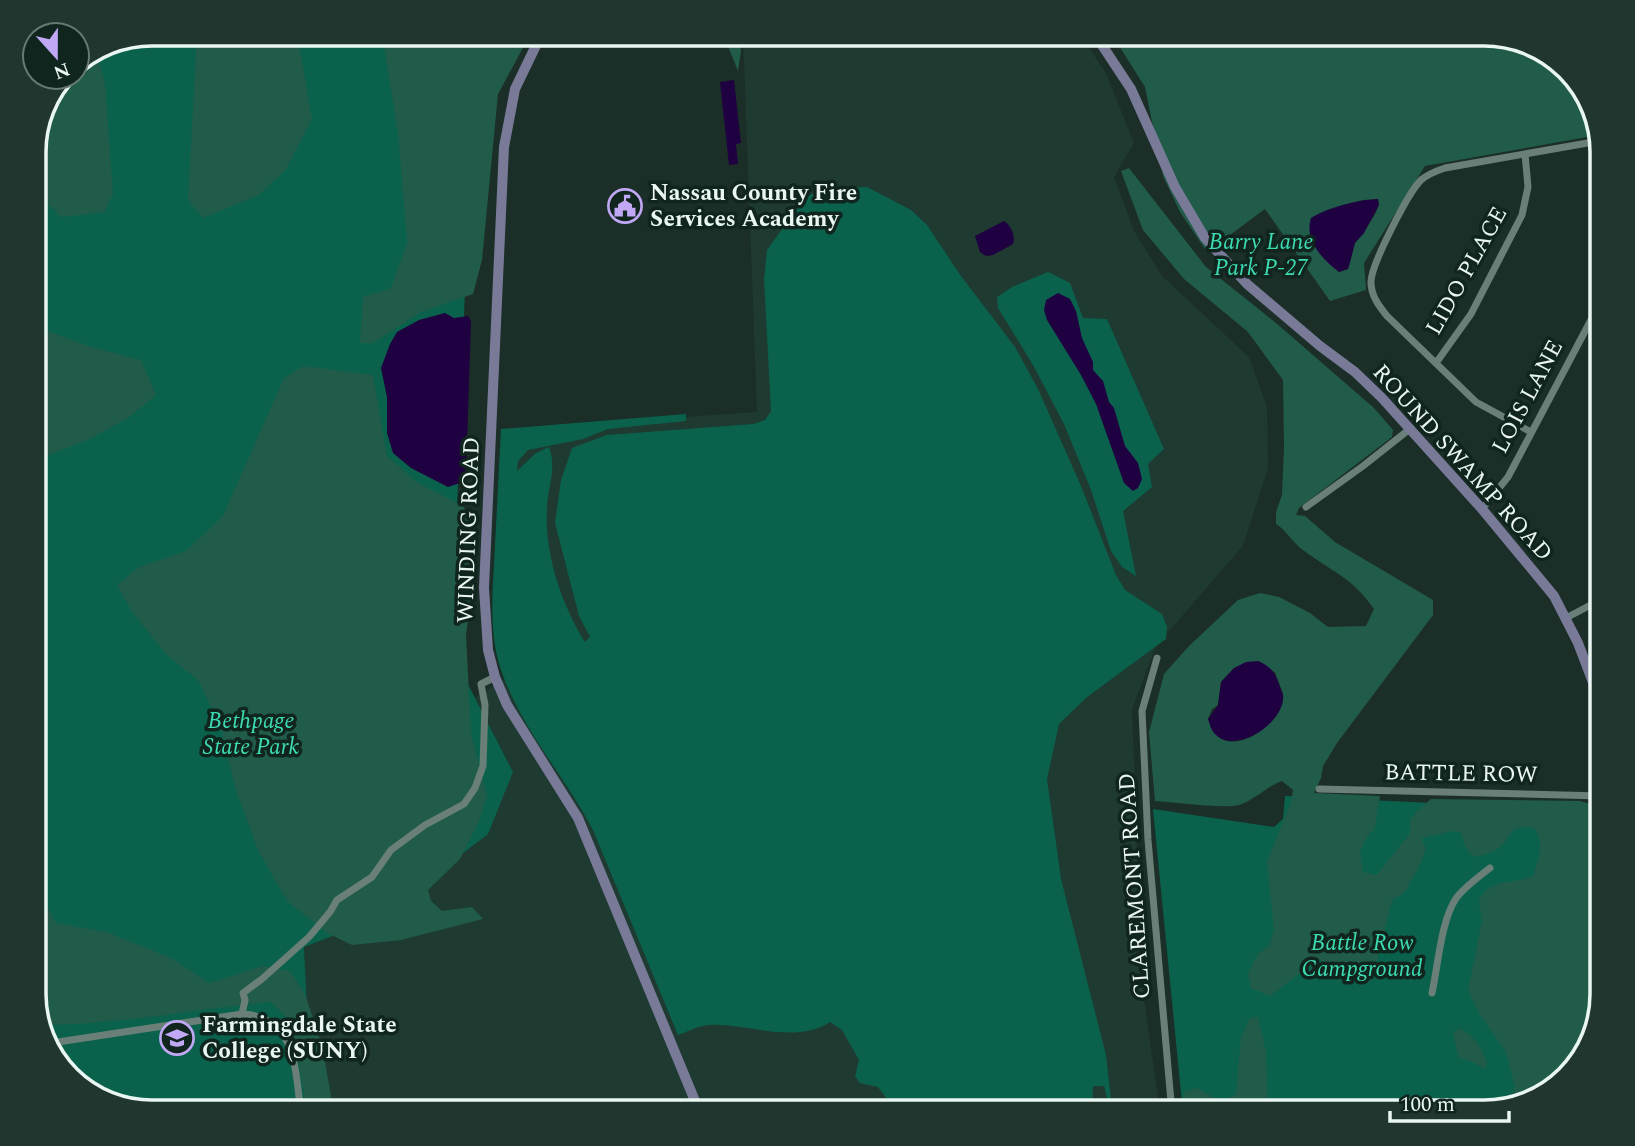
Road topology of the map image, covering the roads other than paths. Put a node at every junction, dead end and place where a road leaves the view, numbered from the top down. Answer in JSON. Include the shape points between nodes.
{"nodes":[{"id":1,"x":536,"y":46,"type":"edge"},
{"id":2,"x":1103,"y":46,"type":"edge"},
{"id":3,"x":1589,"y":143,"type":"edge"},
{"id":4,"x":1525,"y":154,"type":"junction"},
{"id":5,"x":1590,"y":321,"type":"edge"},
{"id":6,"x":1436,"y":363,"type":"junction"},
{"id":7,"x":1411,"y":428,"type":"junction"},
{"id":8,"x":1531,"y":432,"type":"junction"},
{"id":9,"x":1306,"y":507,"type":"dead end"},
{"id":10,"x":1482,"y":509,"type":"junction"},
{"id":11,"x":1590,"y":605,"type":"edge"},
{"id":12,"x":1566,"y":618,"type":"junction"},
{"id":13,"x":1157,"y":658,"type":"dead end"},
{"id":14,"x":1590,"y":674,"type":"edge"},
{"id":15,"x":495,"y":677,"type":"junction"},
{"id":16,"x":1319,"y":789,"type":"dead end"},
{"id":17,"x":1590,"y":796,"type":"edge"},
{"id":18,"x":1490,"y":868,"type":"dead end"},
{"id":19,"x":1432,"y":993,"type":"dead end"},
{"id":20,"x":242,"y":1014,"type":"junction"},
{"id":21,"x":57,"y":1042,"type":"edge"},
{"id":22,"x":299,"y":1100,"type":"edge"},
{"id":23,"x":694,"y":1100,"type":"edge"},
{"id":24,"x":1171,"y":1100,"type":"edge"}],
"edges":[{"from":1,"to":15,"type":"street","name":"WINDING ROAD","via":[[515,89],[504,147],[484,588],[486,638]]},
{"from":2,"to":7,"type":"street","name":"ROUND SWAMP ROAD","via":[[1131,89],[1175,187],[1205,238],[1247,284],[1355,372]]},
{"from":3,"to":4,"type":"street"},
{"from":4,"to":6,"type":"street","name":"LIDO PLACE","via":[[1528,187],[1522,215],[1471,314]]},
{"from":4,"to":6,"type":"street","via":[[1431,173],[1416,186],[1374,264],[1371,282],[1377,304]]},
{"from":5,"to":8,"type":"street","name":"LOIS LANE"},
{"from":6,"to":8,"type":"street","via":[[1476,402]]},
{"from":7,"to":9,"type":"street"},
{"from":7,"to":10,"type":"street","name":"ROUND SWAMP ROAD"},
{"from":8,"to":10,"type":"street","name":"LOIS LANE","via":[[1508,478]]},
{"from":10,"to":12,"type":"street","name":"ROUND SWAMP ROAD","via":[[1554,596]]},
{"from":11,"to":12,"type":"street"},
{"from":12,"to":14,"type":"street","name":"ROUND SWAMP ROAD"},
{"from":13,"to":24,"type":"street","name":"CLAREMONT ROAD","via":[[1142,711],[1148,840]]},
{"from":15,"to":20,"type":"street","via":[[481,684],[483,766],[464,804],[404,840],[372,877],[337,900],[309,936],[243,993]]},
{"from":15,"to":23,"type":"street","name":"WINDING ROAD","via":[[507,705],[578,818]]},
{"from":16,"to":17,"type":"street","name":"BATTLE ROW"},
{"from":18,"to":19,"type":"street","via":[[1470,883],[1448,914]]},
{"from":20,"to":21,"type":"street"},
{"from":20,"to":22,"type":"street","via":[[266,1018],[285,1037]]}]}
